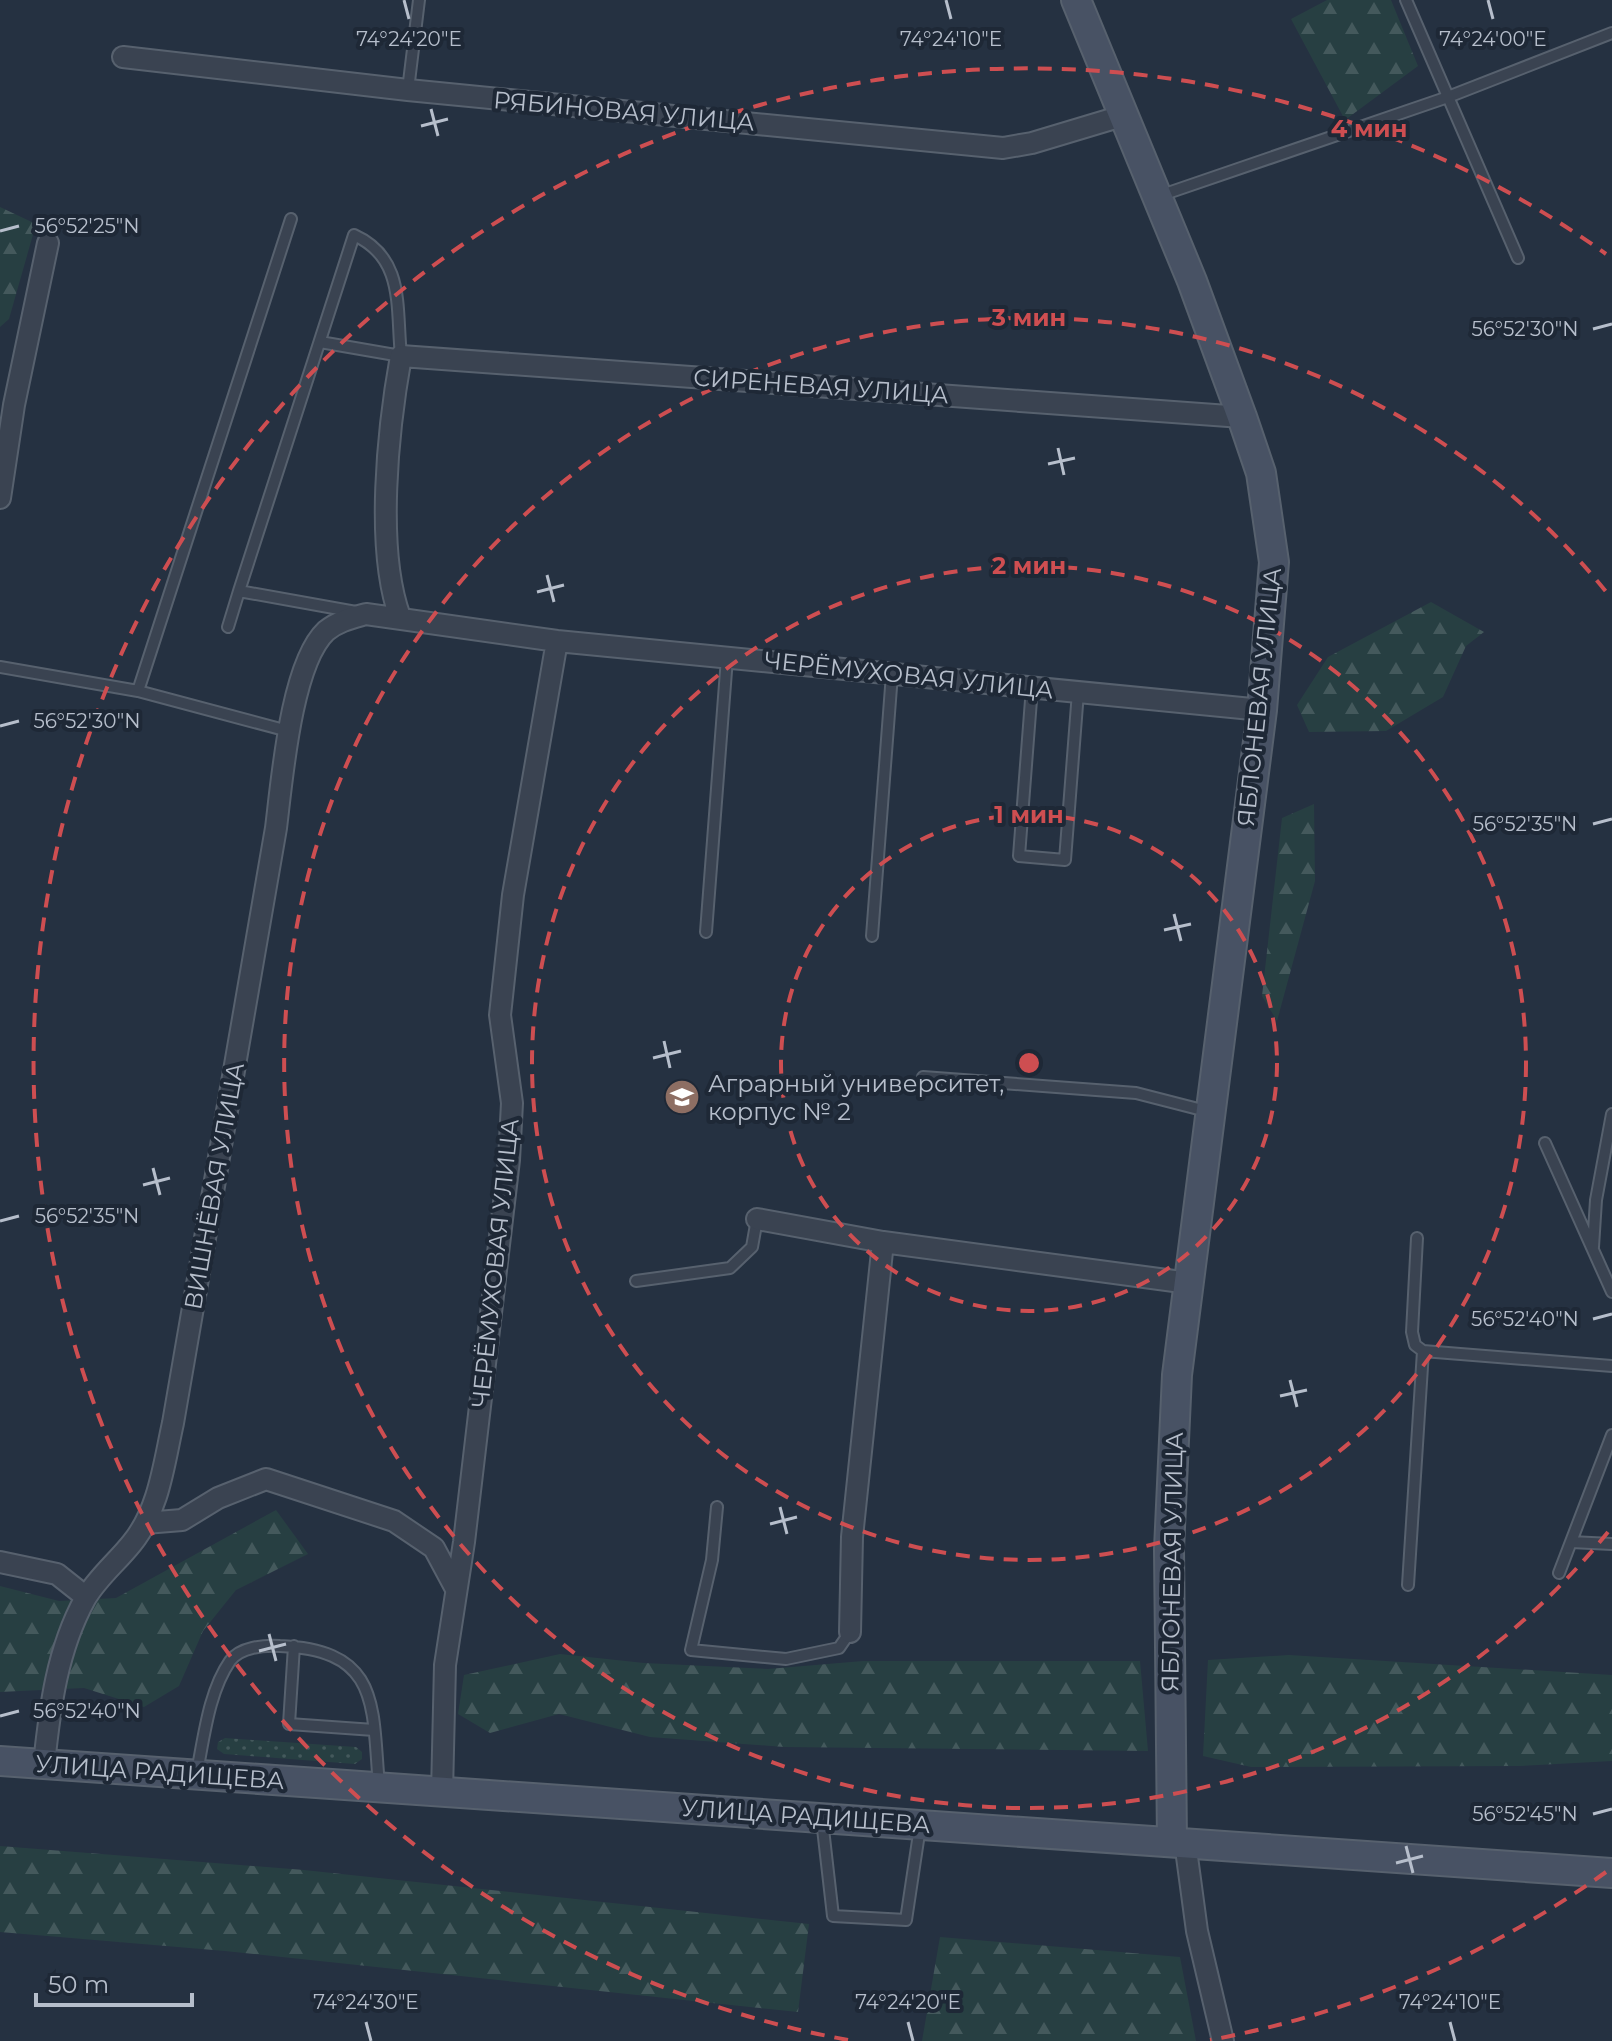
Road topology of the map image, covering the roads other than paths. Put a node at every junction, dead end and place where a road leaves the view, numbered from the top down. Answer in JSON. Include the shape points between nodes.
{"nodes":[{"id":1,"x":419,"y":0,"type":"edge"},
{"id":2,"x":1076,"y":0,"type":"edge"},
{"id":3,"x":1406,"y":0,"type":"edge"},
{"id":4,"x":1612,"y":33,"type":"edge"},
{"id":5,"x":123,"y":57,"type":"dead end"},
{"id":6,"x":408,"y":90,"type":"junction"},
{"id":7,"x":1448,"y":97,"type":"junction"},
{"id":8,"x":1122,"y":116,"type":"junction"},
{"id":9,"x":1157,"y":197,"type":"junction"},
{"id":10,"x":291,"y":219,"type":"dead end"},
{"id":11,"x":48,"y":243,"type":"dead end"},
{"id":12,"x":1518,"y":258,"type":"dead end"},
{"id":13,"x":320,"y":342,"type":"junction"},
{"id":14,"x":401,"y":356,"type":"junction"},
{"id":15,"x":1242,"y":417,"type":"junction"},
{"id":16,"x":0,"y":498,"type":"edge"},
{"id":17,"x":239,"y":591,"type":"junction"},
{"id":18,"x":366,"y":614,"type":"junction"},
{"id":19,"x":400,"y":617,"type":"junction"},
{"id":20,"x":228,"y":627,"type":"dead end"},
{"id":21,"x":557,"y":641,"type":"junction"},
{"id":22,"x":727,"y":658,"type":"junction"},
{"id":23,"x":0,"y":667,"type":"edge"},
{"id":24,"x":892,"y":674,"type":"junction"},
{"id":25,"x":1032,"y":687,"type":"junction"},
{"id":26,"x":138,"y":691,"type":"junction"},
{"id":27,"x":1078,"y":692,"type":"junction"},
{"id":28,"x":1262,"y":710,"type":"junction"},
{"id":29,"x":288,"y":731,"type":"junction"},
{"id":30,"x":706,"y":932,"type":"dead end"},
{"id":31,"x":872,"y":936,"type":"dead end"},
{"id":32,"x":923,"y":1077,"type":"dead end"},
{"id":33,"x":1211,"y":1112,"type":"junction"},
{"id":34,"x":1612,"y":1114,"type":"edge"},
{"id":35,"x":1545,"y":1143,"type":"dead end"},
{"id":36,"x":757,"y":1219,"type":"joint"},
{"id":37,"x":1417,"y":1238,"type":"dead end"},
{"id":38,"x":883,"y":1242,"type":"junction"},
{"id":39,"x":1593,"y":1249,"type":"junction"},
{"id":40,"x":636,"y":1281,"type":"dead end"},
{"id":41,"x":1189,"y":1283,"type":"junction"},
{"id":42,"x":1612,"y":1292,"type":"edge"},
{"id":43,"x":1423,"y":1351,"type":"junction"},
{"id":44,"x":1612,"y":1366,"type":"edge"},
{"id":45,"x":1612,"y":1435,"type":"edge"},
{"id":46,"x":717,"y":1507,"type":"dead end"},
{"id":47,"x":145,"y":1523,"type":"junction"},
{"id":48,"x":1571,"y":1542,"type":"junction"},
{"id":49,"x":1612,"y":1544,"type":"edge"},
{"id":50,"x":0,"y":1562,"type":"edge"},
{"id":51,"x":1559,"y":1573,"type":"dead end"},
{"id":52,"x":1408,"y":1585,"type":"dead end"},
{"id":53,"x":456,"y":1589,"type":"junction"},
{"id":54,"x":86,"y":1597,"type":"junction"},
{"id":55,"x":850,"y":1632,"type":"joint"},
{"id":56,"x":294,"y":1646,"type":"junction"},
{"id":57,"x":374,"y":1730,"type":"junction"},
{"id":58,"x":0,"y":1761,"type":"edge"},
{"id":59,"x":44,"y":1764,"type":"junction"},
{"id":60,"x":196,"y":1775,"type":"junction"},
{"id":61,"x":380,"y":1788,"type":"junction"},
{"id":62,"x":442,"y":1793,"type":"junction"},
{"id":63,"x":822,"y":1818,"type":"junction"},
{"id":64,"x":921,"y":1824,"type":"junction"},
{"id":65,"x":1179,"y":1842,"type":"junction"},
{"id":66,"x":1612,"y":1873,"type":"edge"},
{"id":67,"x":1223,"y":2041,"type":"edge"}],
"edges":[{"from":1,"to":6,"type":"lane"},
{"from":2,"to":8,"type":"street","name":"ЯБЛОНЕВАЯ УЛИЦА"},
{"from":3,"to":7,"type":"lane"},
{"from":4,"to":7,"type":"lane"},
{"from":5,"to":6,"type":"street","name":"РЯБИНОВАЯ УЛИЦА"},
{"from":6,"to":8,"type":"street","name":"РЯБИНОВАЯ УЛИЦА","via":[[1003,148]]},
{"from":7,"to":9,"type":"lane"},
{"from":7,"to":12,"type":"lane"},
{"from":8,"to":9,"type":"street","name":"ЯБЛОНЕВАЯ УЛИЦА"},
{"from":9,"to":15,"type":"street","name":"ЯБЛОНЕВАЯ УЛИЦА"},
{"from":10,"to":26,"type":"lane"},
{"from":11,"to":16,"type":"street"},
{"from":13,"to":14,"type":"lane"},
{"from":13,"to":14,"type":"lane","via":[[354,235],[374,244],[387,258]]},
{"from":13,"to":17,"type":"lane"},
{"from":14,"to":15,"type":"street","name":"СИРЕНЕВАЯ УЛИЦА"},
{"from":14,"to":19,"type":"street","via":[[391,436],[387,575]]},
{"from":15,"to":28,"type":"street","name":"ЯБЛОНЕВАЯ УЛИЦА","via":[[1261,473],[1274,562]]},
{"from":17,"to":18,"type":"lane"},
{"from":17,"to":20,"type":"lane"},
{"from":18,"to":19,"type":"street","name":"ЧЕРЁМУХОВАЯ УЛИЦА"},
{"from":18,"to":29,"type":"street","name":"ВИШНЁВАЯ УЛИЦА","via":[[326,631],[312,650]]},
{"from":19,"to":21,"type":"street","name":"ЧЕРЁМУХОВАЯ УЛИЦА"},
{"from":21,"to":22,"type":"street","name":"ЧЕРЁМУХОВАЯ УЛИЦА"},
{"from":21,"to":53,"type":"street","name":"ЧЕРЁМУХОВАЯ УЛИЦА","via":[[513,895],[500,1015],[512,1103],[509,1160]]},
{"from":22,"to":24,"type":"street","name":"ЧЕРЁМУХОВАЯ УЛИЦА"},
{"from":22,"to":30,"type":"lane"},
{"from":23,"to":26,"type":"lane"},
{"from":24,"to":25,"type":"street","name":"ЧЕРЁМУХОВАЯ УЛИЦА"},
{"from":24,"to":31,"type":"lane"},
{"from":25,"to":27,"type":"street","name":"ЧЕРЁМУХОВАЯ УЛИЦА"},
{"from":25,"to":27,"type":"lane","via":[[1019,856],[1065,860]]},
{"from":26,"to":29,"type":"lane"},
{"from":27,"to":28,"type":"street","name":"ЧЕРЁМУХОВАЯ УЛИЦА"},
{"from":28,"to":33,"type":"street","name":"ЯБЛОНЕВАЯ УЛИЦА"},
{"from":29,"to":47,"type":"street","name":"ВИШНЁВАЯ УЛИЦА","via":[[276,828],[173,1423]]},
{"from":32,"to":33,"type":"lane","via":[[1136,1093]]},
{"from":33,"to":41,"type":"street","name":"ЯБЛОНЕВАЯ УЛИЦА"},
{"from":34,"to":39,"type":"lane"},
{"from":35,"to":39,"type":"lane"},
{"from":36,"to":38,"type":"street"},
{"from":36,"to":40,"type":"lane","via":[[752,1247],[730,1268]]},
{"from":37,"to":43,"type":"lane","via":[[1412,1332]]},
{"from":38,"to":41,"type":"street"},
{"from":38,"to":55,"type":"street","via":[[852,1537]]},
{"from":39,"to":42,"type":"lane"},
{"from":41,"to":65,"type":"street","name":"ЯБЛОНЕВАЯ УЛИЦА","via":[[1170,1460]]},
{"from":43,"to":44,"type":"lane"},
{"from":43,"to":52,"type":"lane"},
{"from":45,"to":48,"type":"lane"},
{"from":46,"to":55,"type":"lane","via":[[712,1560],[691,1650],[786,1659],[839,1648]]},
{"from":47,"to":53,"type":"street","via":[[182,1520],[266,1479],[394,1521],[434,1548]]},
{"from":47,"to":54,"type":"street","name":"ВИШНЁВАЯ УЛИЦА"},
{"from":48,"to":49,"type":"lane"},
{"from":48,"to":51,"type":"lane"},
{"from":50,"to":54,"type":"street","via":[[57,1574]]},
{"from":53,"to":62,"type":"street","name":"ЧЕРЁМУХОВАЯ УЛИЦА","via":[[445,1665]]},
{"from":54,"to":59,"type":"street","name":"ВИШНЁВАЯ УЛИЦА","via":[[68,1636],[51,1700]]},
{"from":56,"to":57,"type":"lane","via":[[336,1656],[355,1668],[366,1689]]},
{"from":56,"to":57,"type":"lane","via":[[289,1724]]},
{"from":56,"to":60,"type":"lane","via":[[244,1650],[231,1658]]},
{"from":57,"to":61,"type":"lane"},
{"from":58,"to":59,"type":"street","name":"УЛИЦА РАДИЩЕВА"},
{"from":59,"to":60,"type":"street","name":"УЛИЦА РАДИЩЕВА"},
{"from":60,"to":61,"type":"street","name":"УЛИЦА РАДИЩЕВА"},
{"from":61,"to":62,"type":"street","name":"УЛИЦА РАДИЩЕВА"},
{"from":62,"to":63,"type":"street","name":"УЛИЦА РАДИЩЕВА"},
{"from":63,"to":64,"type":"street","name":"УЛИЦА РАДИЩЕВА"},
{"from":63,"to":64,"type":"lane","via":[[833,1916],[906,1920]]},
{"from":64,"to":65,"type":"street","name":"УЛИЦА РАДИЩЕВА"},
{"from":65,"to":66,"type":"street","name":"УЛИЦА РАДИЩЕВА"},
{"from":65,"to":67,"type":"street"}]}
